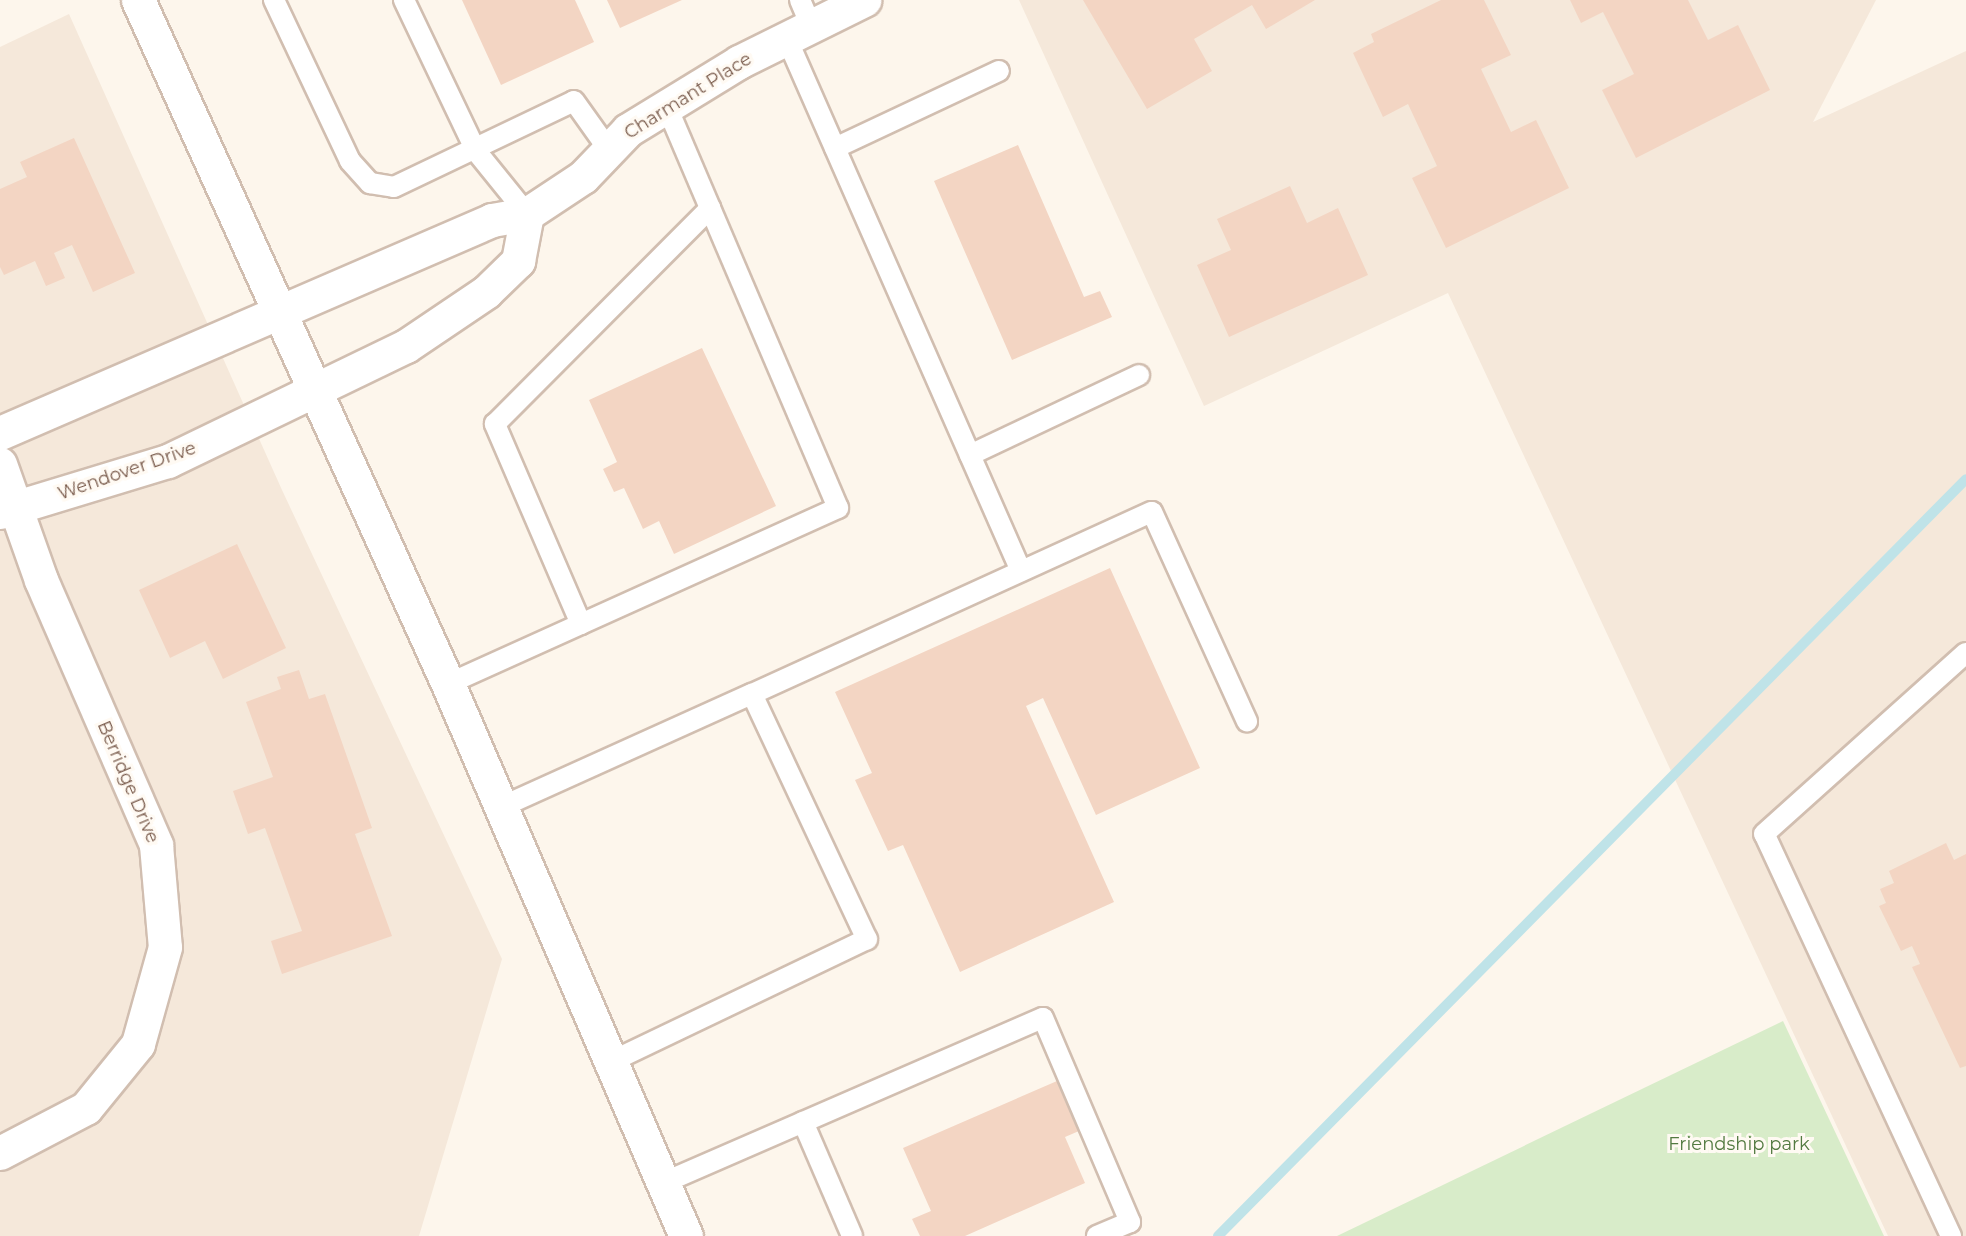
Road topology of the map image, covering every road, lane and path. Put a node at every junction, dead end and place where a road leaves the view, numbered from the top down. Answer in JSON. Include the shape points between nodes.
{"nodes":[{"id":1,"x":138,"y":0,"type":"edge"},
{"id":2,"x":274,"y":0,"type":"edge"},
{"id":3,"x":404,"y":0,"type":"edge"},
{"id":4,"x":864,"y":0,"type":"edge"},
{"id":5,"x":799,"y":22,"type":"edge"},
{"id":6,"x":999,"y":71,"type":"dead end"},
{"id":7,"x":667,"y":107,"type":"junction"},
{"id":8,"x":835,"y":147,"type":"junction"},
{"id":9,"x":609,"y":150,"type":"junction"},
{"id":10,"x":476,"y":151,"type":"junction"},
{"id":11,"x":710,"y":208,"type":"junction"},
{"id":12,"x":527,"y":214,"type":"junction"},
{"id":13,"x":280,"y":309,"type":"junction"},
{"id":14,"x":1139,"y":375,"type":"dead end"},
{"id":15,"x":317,"y":392,"type":"junction"},
{"id":16,"x":0,"y":433,"type":"edge"},
{"id":17,"x":970,"y":455,"type":"junction"},
{"id":18,"x":0,"y":464,"type":"edge"},
{"id":19,"x":8,"y":510,"type":"edge"},
{"id":20,"x":1021,"y":572,"type":"junction"},
{"id":21,"x":581,"y":624,"type":"junction"},
{"id":22,"x":1966,"y":653,"type":"edge"},
{"id":23,"x":448,"y":684,"type":"junction"},
{"id":24,"x":752,"y":694,"type":"junction"},
{"id":25,"x":1247,"y":721,"type":"dead end"},
{"id":26,"x":499,"y":808,"type":"junction"},
{"id":27,"x":610,"y":1062,"type":"junction"},
{"id":28,"x":803,"y":1122,"type":"junction"},
{"id":29,"x":0,"y":1153,"type":"edge"},
{"id":30,"x":663,"y":1184,"type":"junction"},
{"id":31,"x":686,"y":1236,"type":"edge"},
{"id":32,"x":852,"y":1236,"type":"edge"},
{"id":33,"x":1097,"y":1236,"type":"edge"},
{"id":34,"x":1951,"y":1236,"type":"edge"}],
"edges":[{"from":1,"to":13,"type":"street"},
{"from":2,"to":10,"type":"lane","via":[[350,161],[370,183],[394,187]]},
{"from":3,"to":10,"type":"lane"},
{"from":4,"to":5,"type":"street","name":"Charmant Place"},
{"from":5,"to":7,"type":"street","name":"Charmant Place"},
{"from":5,"to":8,"type":"lane"},
{"from":6,"to":8,"type":"lane"},
{"from":7,"to":9,"type":"street","name":"Charmant Place","via":[[628,130]]},
{"from":7,"to":11,"type":"lane"},
{"from":8,"to":17,"type":"lane"},
{"from":9,"to":10,"type":"lane","via":[[574,101]]},
{"from":9,"to":12,"type":"street","name":"Charmant Place","via":[[583,177]]},
{"from":10,"to":12,"type":"lane"},
{"from":11,"to":21,"type":"lane","via":[[495,424]]},
{"from":11,"to":21,"type":"lane","via":[[838,507]]},
{"from":12,"to":13,"type":"street","name":"Charmant Place","via":[[492,220]]},
{"from":12,"to":15,"type":"street","via":[[518,261],[486,292],[406,346]]},
{"from":13,"to":15,"type":"street"},
{"from":13,"to":16,"type":"street"},
{"from":14,"to":17,"type":"lane"},
{"from":15,"to":19,"type":"street","name":"Wendover Drive","via":[[168,461]]},
{"from":15,"to":23,"type":"street"},
{"from":17,"to":20,"type":"lane"},
{"from":18,"to":19,"type":"street","name":"Berridge Drive"},
{"from":19,"to":29,"type":"street","name":"Berridge Drive","via":[[156,845],[165,948],[138,1044],[86,1108]]},
{"from":20,"to":24,"type":"lane"},
{"from":20,"to":25,"type":"lane","via":[[1152,512]]},
{"from":21,"to":23,"type":"lane"},
{"from":22,"to":34,"type":"lane","via":[[1764,834]]},
{"from":23,"to":26,"type":"street"},
{"from":24,"to":26,"type":"lane"},
{"from":24,"to":27,"type":"lane","via":[[867,939]]},
{"from":26,"to":27,"type":"street"},
{"from":27,"to":30,"type":"street"},
{"from":28,"to":30,"type":"lane"},
{"from":28,"to":32,"type":"lane"},
{"from":28,"to":33,"type":"lane","via":[[1043,1018],[1130,1222]]},
{"from":30,"to":31,"type":"street"}]}
